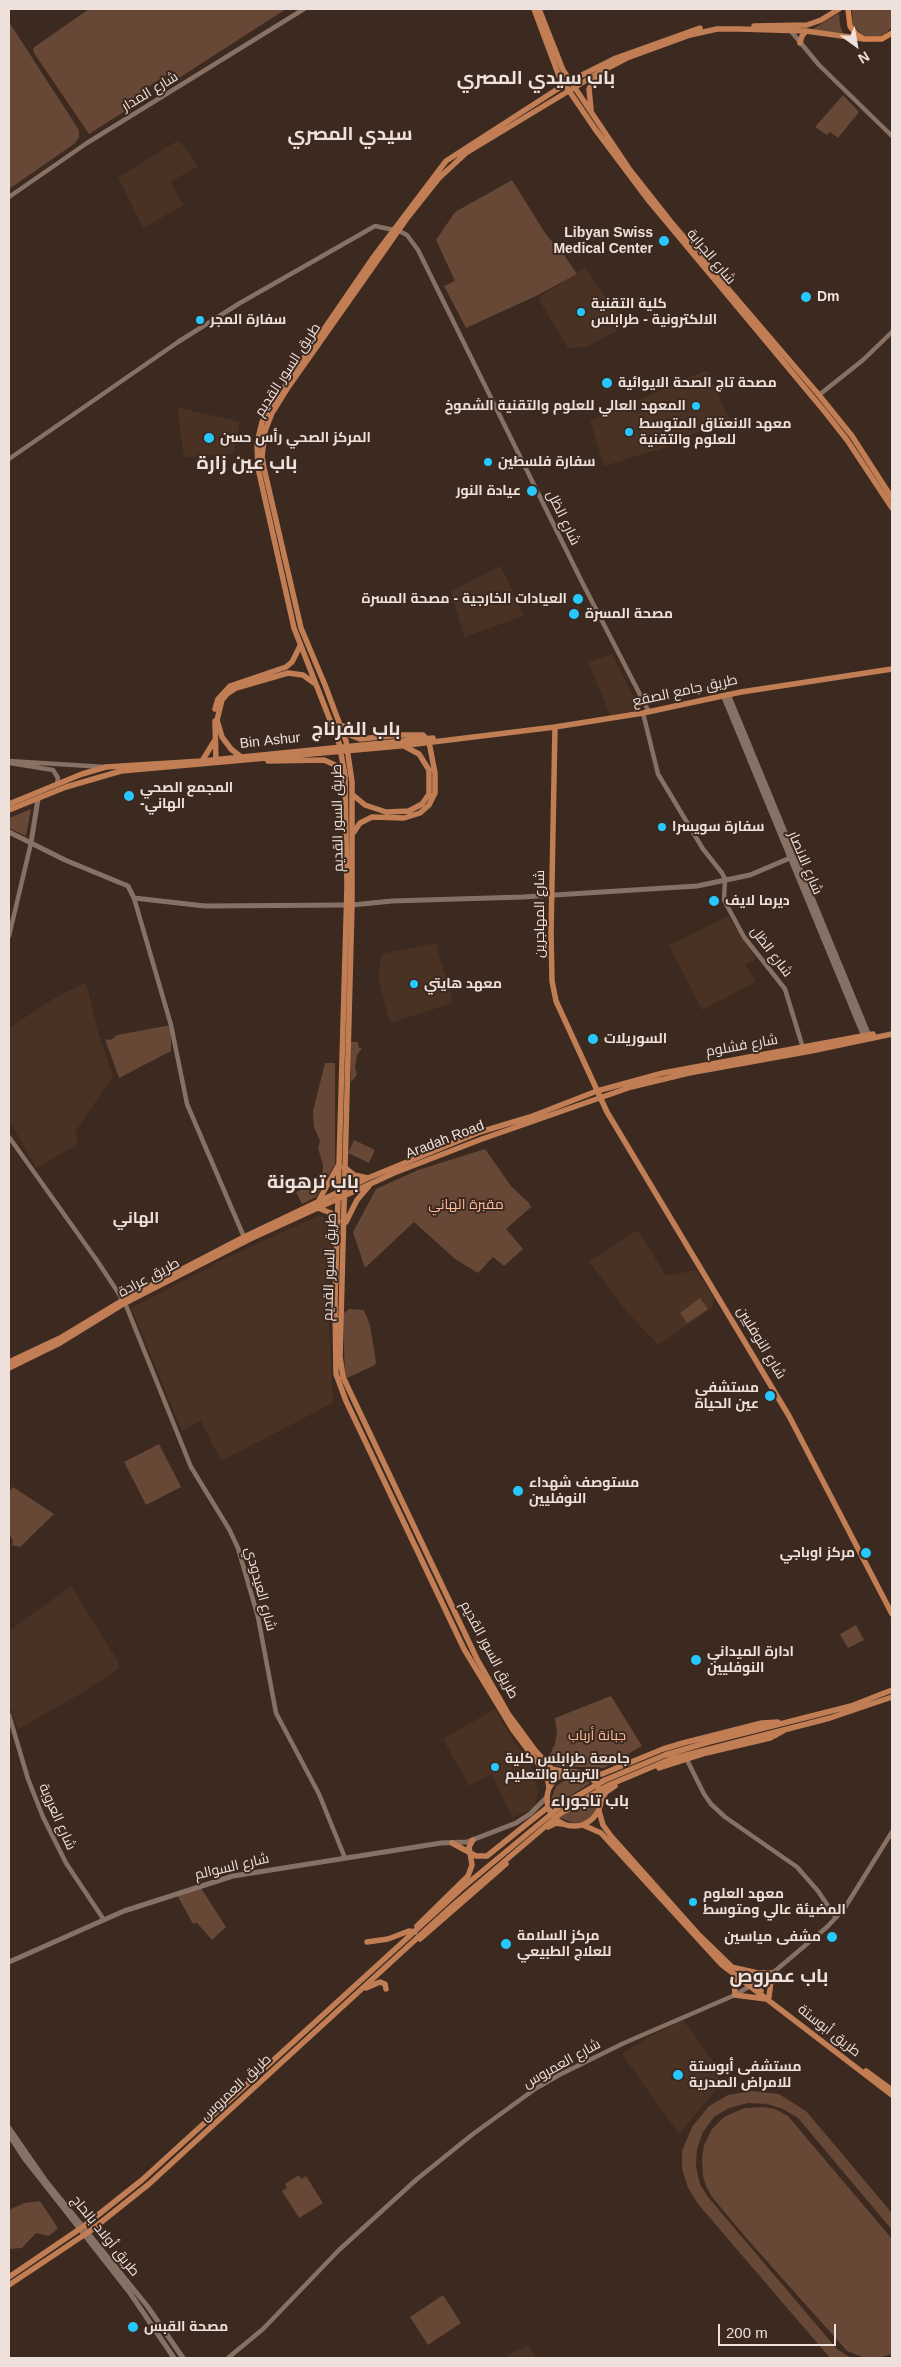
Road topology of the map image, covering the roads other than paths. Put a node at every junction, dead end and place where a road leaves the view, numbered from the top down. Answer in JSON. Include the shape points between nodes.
{"nodes":[{"id":1,"x":304,"y":9,"type":"edge"},
{"id":2,"x":534,"y":9,"type":"edge"},
{"id":3,"x":539,"y":9,"type":"edge"},
{"id":4,"x":839,"y":9,"type":"edge"},
{"id":5,"x":848,"y":9,"type":"edge"},
{"id":6,"x":789,"y":28,"type":"junction"},
{"id":7,"x":806,"y":31,"type":"junction"},
{"id":8,"x":892,"y":33,"type":"edge"},
{"id":9,"x":864,"y":39,"type":"junction"},
{"id":10,"x":800,"y":43,"type":"junction"},
{"id":11,"x":600,"y":72,"type":"junction"},
{"id":12,"x":572,"y":84,"type":"junction"},
{"id":13,"x":565,"y":88,"type":"junction"},
{"id":14,"x":592,"y":114,"type":"junction"},
{"id":15,"x":892,"y":136,"type":"edge"},
{"id":16,"x":9,"y":197,"type":"edge"},
{"id":17,"x":397,"y":230,"type":"junction"},
{"id":18,"x":741,"y":308,"type":"junction"},
{"id":19,"x":892,"y":332,"type":"edge"},
{"id":20,"x":819,"y":396,"type":"junction"},
{"id":21,"x":263,"y":430,"type":"junction"},
{"id":22,"x":9,"y":460,"type":"edge"},
{"id":23,"x":892,"y":498,"type":"edge"},
{"id":24,"x":892,"y":508,"type":"edge"},
{"id":25,"x":288,"y":573,"type":"junction"},
{"id":26,"x":281,"y":574,"type":"junction"},
{"id":27,"x":300,"y":646,"type":"junction"},
{"id":28,"x":892,"y":669,"type":"edge"},
{"id":29,"x":318,"y":686,"type":"junction"},
{"id":30,"x":726,"y":695,"type":"junction"},
{"id":31,"x":646,"y":712,"type":"junction"},
{"id":32,"x":338,"y":719,"type":"junction"},
{"id":33,"x":555,"y":727,"type":"junction"},
{"id":34,"x":483,"y":734,"type":"joint"},
{"id":35,"x":216,"y":738,"type":"junction"},
{"id":36,"x":428,"y":740,"type":"junction"},
{"id":37,"x":343,"y":742,"type":"junction"},
{"id":38,"x":400,"y":746,"type":"junction"},
{"id":39,"x":346,"y":758,"type":"junction"},
{"id":40,"x":238,"y":759,"type":"junction"},
{"id":41,"x":202,"y":761,"type":"junction"},
{"id":42,"x":216,"y":761,"type":"junction"},
{"id":43,"x":9,"y":762,"type":"edge"},
{"id":44,"x":106,"y":767,"type":"junction"},
{"id":45,"x":121,"y":768,"type":"junction"},
{"id":46,"x":57,"y":784,"type":"junction"},
{"id":47,"x":346,"y":789,"type":"junction"},
{"id":48,"x":353,"y":795,"type":"junction"},
{"id":49,"x":38,"y":799,"type":"junction"},
{"id":50,"x":768,"y":799,"type":"junction"},
{"id":51,"x":9,"y":804,"type":"edge"},
{"id":52,"x":9,"y":810,"type":"edge"},
{"id":53,"x":9,"y":832,"type":"edge"},
{"id":54,"x":353,"y":834,"type":"junction"},
{"id":55,"x":30,"y":843,"type":"junction"},
{"id":56,"x":790,"y":858,"type":"junction"},
{"id":57,"x":725,"y":881,"type":"junction"},
{"id":58,"x":552,"y":895,"type":"junction"},
{"id":59,"x":134,"y":898,"type":"junction"},
{"id":60,"x":349,"y":905,"type":"junction"},
{"id":61,"x":9,"y":936,"type":"edge"},
{"id":62,"x":348,"y":972,"type":"junction"},
{"id":63,"x":892,"y":1030,"type":"edge"},
{"id":64,"x":892,"y":1034,"type":"edge"},
{"id":65,"x":867,"y":1038,"type":"junction"},
{"id":66,"x":803,"y":1048,"type":"junction"},
{"id":67,"x":630,"y":1085,"type":"junction"},
{"id":68,"x":598,"y":1094,"type":"junction"},
{"id":69,"x":9,"y":1137,"type":"edge"},
{"id":70,"x":340,"y":1162,"type":"junction"},
{"id":71,"x":344,"y":1168,"type":"junction"},
{"id":72,"x":370,"y":1180,"type":"junction"},
{"id":73,"x":342,"y":1193,"type":"junction"},
{"id":74,"x":318,"y":1201,"type":"junction"},
{"id":75,"x":318,"y":1208,"type":"junction"},
{"id":76,"x":302,"y":1213,"type":"junction"},
{"id":77,"x":338,"y":1221,"type":"junction"},
{"id":78,"x":344,"y":1226,"type":"junction"},
{"id":79,"x":244,"y":1237,"type":"junction"},
{"id":80,"x":124,"y":1302,"type":"junction"},
{"id":81,"x":9,"y":1362,"type":"edge"},
{"id":82,"x":9,"y":1368,"type":"edge"},
{"id":83,"x":892,"y":1614,"type":"edge"},
{"id":84,"x":456,"y":1625,"type":"junction"},
{"id":85,"x":892,"y":1690,"type":"edge"},
{"id":86,"x":892,"y":1696,"type":"edge"},
{"id":87,"x":9,"y":1715,"type":"edge"},
{"id":88,"x":783,"y":1722,"type":"junction"},
{"id":89,"x":785,"y":1730,"type":"junction"},
{"id":90,"x":728,"y":1740,"type":"junction"},
{"id":91,"x":686,"y":1758,"type":"junction"},
{"id":92,"x":570,"y":1772,"type":"junction"},
{"id":93,"x":586,"y":1775,"type":"junction"},
{"id":94,"x":549,"y":1788,"type":"junction"},
{"id":95,"x":547,"y":1797,"type":"junction"},
{"id":96,"x":601,"y":1800,"type":"junction"},
{"id":97,"x":548,"y":1807,"type":"junction"},
{"id":98,"x":599,"y":1810,"type":"junction"},
{"id":99,"x":562,"y":1824,"type":"junction"},
{"id":100,"x":583,"y":1825,"type":"junction"},
{"id":101,"x":892,"y":1832,"type":"edge"},
{"id":102,"x":473,"y":1840,"type":"junction"},
{"id":103,"x":452,"y":1843,"type":"junction"},
{"id":104,"x":470,"y":1852,"type":"junction"},
{"id":105,"x":346,"y":1858,"type":"junction"},
{"id":106,"x":464,"y":1891,"type":"junction"},
{"id":107,"x":836,"y":1918,"type":"junction"},
{"id":108,"x":104,"y":1920,"type":"junction"},
{"id":109,"x":416,"y":1932,"type":"junction"},
{"id":110,"x":367,"y":1942,"type":"dead end"},
{"id":111,"x":412,"y":1943,"type":"junction"},
{"id":112,"x":9,"y":1962,"type":"edge"},
{"id":113,"x":732,"y":1971,"type":"junction"},
{"id":114,"x":772,"y":1973,"type":"junction"},
{"id":115,"x":751,"y":1986,"type":"junction"},
{"id":116,"x":386,"y":1989,"type":"dead end"},
{"id":117,"x":358,"y":1992,"type":"junction"},
{"id":118,"x":735,"y":1995,"type":"junction"},
{"id":119,"x":768,"y":1998,"type":"junction"},
{"id":120,"x":856,"y":2066,"type":"junction"},
{"id":121,"x":892,"y":2090,"type":"edge"},
{"id":122,"x":892,"y":2095,"type":"edge"},
{"id":123,"x":9,"y":2128,"type":"edge"},
{"id":124,"x":9,"y":2135,"type":"edge"},
{"id":125,"x":44,"y":2181,"type":"junction"},
{"id":126,"x":114,"y":2269,"type":"junction"},
{"id":127,"x":9,"y":2277,"type":"edge"},
{"id":128,"x":9,"y":2285,"type":"edge"},
{"id":129,"x":174,"y":2358,"type":"edge"},
{"id":130,"x":183,"y":2358,"type":"edge"},
{"id":131,"x":228,"y":2358,"type":"edge"}],
"edges":[{"from":1,"to":16,"type":"street","name":"شارع المدار","via":[[87,143]]},
{"from":2,"to":13,"type":"main road","name":"شارع الجرابة"},
{"from":3,"to":12,"type":"main road","name":"شارع الجرابة","via":[[560,64]]},
{"from":4,"to":6,"type":"main road","name":"طريق السور القديم","via":[[813,23]]},
{"from":5,"to":9,"type":"highway","via":[[850,26]]},
{"from":6,"to":7,"type":"main road","name":"طريق السور القديم"},
{"from":6,"to":10,"type":"street"},
{"from":6,"to":11,"type":"main road","name":"طريق السور القديم","via":[[705,31],[627,58]]},
{"from":6,"to":12,"type":"main road","name":"طريق السور القديم","via":[[715,26],[690,31],[616,58]]},
{"from":7,"to":9,"type":"main road","name":"طريق السور القديم"},
{"from":7,"to":10,"type":"main road"},
{"from":8,"to":9,"type":"highway","via":[[882,39]]},
{"from":10,"to":15,"type":"street"},
{"from":11,"to":12,"type":"main road","name":"طريق السور القديم"},
{"from":11,"to":14,"type":"main road","via":[[589,89]]},
{"from":12,"to":13,"type":"main road","name":"طريق السور القديم"},
{"from":12,"to":14,"type":"main road","name":"شارع الجرابة"},
{"from":13,"to":17,"type":"main road","name":"طريق السور القديم","via":[[448,167]]},
{"from":13,"to":18,"type":"main road","name":"شارع الجرابة","via":[[644,195]]},
{"from":14,"to":18,"type":"main road","name":"شارع الجرابة","via":[[651,197]]},
{"from":17,"to":21,"type":"main road","name":"طريق السور القديم"},
{"from":17,"to":22,"type":"street","via":[[376,226],[240,304],[178,342]]},
{"from":17,"to":31,"type":"street","name":"شارع الظل","via":[[407,235],[418,250]]},
{"from":18,"to":20,"type":"main road","name":"شارع الجرابة"},
{"from":18,"to":24,"type":"main road","name":"شارع الجرابة","via":[[847,440]]},
{"from":19,"to":20,"type":"street"},
{"from":20,"to":23,"type":"main road","name":"شارع الجرابة","via":[[852,436]]},
{"from":21,"to":25,"type":"main road","name":"طريق السور القديم","via":[[262,457]]},
{"from":21,"to":26,"type":"main road","name":"طريق السور القديم","via":[[257,443],[258,468]]},
{"from":25,"to":26,"type":"main road"},
{"from":25,"to":32,"type":"main road","name":"طريق السور القديم","via":[[301,628]]},
{"from":26,"to":27,"type":"main road","name":"طريق السور القديم"},
{"from":27,"to":29,"type":"main road","name":"طريق السور القديم"},
{"from":27,"to":35,"type":"main road","via":[[286,667],[230,686],[223,692],[215,709]]},
{"from":28,"to":30,"type":"main road","name":"طريق جامع الصقع"},
{"from":29,"to":37,"type":"main road","name":"طريق السور القديم"},
{"from":29,"to":40,"type":"main road","via":[[303,675],[288,673],[236,688],[227,694],[222,700],[217,720],[222,737]]},
{"from":30,"to":31,"type":"main road","name":"طريق جامع الصقع"},
{"from":30,"to":50,"type":"main road","name":"شارع الانصار"},
{"from":31,"to":33,"type":"main road","name":"طريق جامع الصقع"},
{"from":31,"to":57,"type":"street","name":"شارع الظل","via":[[658,774]]},
{"from":32,"to":36,"type":"main road","via":[[356,738],[419,734]]},
{"from":32,"to":37,"type":"main road","name":"طريق السور القديم"},
{"from":33,"to":34,"type":"main road","name":"طريق جامع الصقع"},
{"from":33,"to":58,"type":"main road","name":"شارع المهاجرين"},
{"from":34,"to":36,"type":"main road","name":"Bin Ashur"},
{"from":35,"to":41,"type":"main road"},
{"from":35,"to":42,"type":"main road"},
{"from":36,"to":38,"type":"main road"},
{"from":36,"to":40,"type":"main road","name":"Bin Ashur"},
{"from":36,"to":54,"type":"main road","via":[[436,783],[429,805],[414,816],[372,817]]},
{"from":37,"to":39,"type":"main road","name":"طريق السور القديم"},
{"from":38,"to":40,"type":"main road"},
{"from":38,"to":48,"type":"main road","via":[[416,751],[427,764],[430,788],[425,801],[410,811],[386,812],[365,805]]},
{"from":39,"to":47,"type":"main road","name":"طريق السور القديم"},
{"from":39,"to":48,"type":"main road","name":"طريق السور القديم"},
{"from":40,"to":42,"type":"main road","name":"Bin Ashur"},
{"from":40,"to":47,"type":"main road","via":[[324,760],[338,768]]},
{"from":41,"to":42,"type":"main road","name":"Bin Ashur"},
{"from":41,"to":45,"type":"main road","name":"Bin Ashur"},
{"from":42,"to":45,"type":"main road"},
{"from":43,"to":44,"type":"street"},
{"from":43,"to":46,"type":"street","via":[[53,770],[58,778]]},
{"from":44,"to":45,"type":"main road"},
{"from":44,"to":46,"type":"main road"},
{"from":45,"to":49,"type":"main road"},
{"from":46,"to":51,"type":"main road"},
{"from":47,"to":60,"type":"main road","name":"طريق السور القديم"},
{"from":48,"to":54,"type":"main road","name":"طريق السور القديم"},
{"from":49,"to":52,"type":"main road"},
{"from":49,"to":55,"type":"main road"},
{"from":50,"to":56,"type":"main road","name":"شارع الانصار"},
{"from":50,"to":65,"type":"main road","name":"شارع الانصار"},
{"from":53,"to":55,"type":"main road"},
{"from":54,"to":60,"type":"main road","name":"طريق السور القديم"},
{"from":55,"to":59,"type":"main road","via":[[128,886]]},
{"from":55,"to":61,"type":"street"},
{"from":56,"to":57,"type":"main road","via":[[750,875]]},
{"from":56,"to":65,"type":"main road","name":"شارع الانصار"},
{"from":57,"to":58,"type":"main road","via":[[696,886]]},
{"from":57,"to":66,"type":"street","name":"شارع الظل","via":[[724,900],[744,937],[785,989]]},
{"from":58,"to":60,"type":"main road"},
{"from":58,"to":68,"type":"main road","name":"شارع المهاجرين","via":[[554,994]]},
{"from":59,"to":60,"type":"main road","via":[[205,906]]},
{"from":59,"to":79,"type":"street","via":[[171,1025],[187,1104]]},
{"from":60,"to":62,"type":"main road","name":"طريق السور القديم"},
{"from":62,"to":70,"type":"main road","name":"طريق السور القديم"},
{"from":62,"to":71,"type":"main road","name":"طريق السور القديم"},
{"from":63,"to":65,"type":"main road","name":"شارع فشلوم"},
{"from":64,"to":65,"type":"main road","name":"شارع فشلوم"},
{"from":65,"to":66,"type":"main road","name":"شارع فشلوم"},
{"from":65,"to":67,"type":"main road","name":"شارع فشلوم"},
{"from":66,"to":67,"type":"main road","name":"شارع فشلوم","via":[[687,1068]]},
{"from":67,"to":68,"type":"main road","name":"شارع فشلوم"},
{"from":68,"to":72,"type":"main road","name":"Aradah Road"},
{"from":68,"to":83,"type":"main road","name":"شارع النوفليين","via":[[615,1128],[789,1416]]},
{"from":69,"to":80,"type":"street","name":"شارع العيدودي"},
{"from":70,"to":73,"type":"main road","name":"طريق السور القديم"},
{"from":70,"to":74,"type":"main road"},
{"from":71,"to":72,"type":"main road"},
{"from":71,"to":73,"type":"main road","name":"طريق السور القديم"},
{"from":72,"to":73,"type":"main road","name":"Aradah Road"},
{"from":72,"to":78,"type":"main road"},
{"from":73,"to":74,"type":"main road","name":"Aradah Road"},
{"from":73,"to":75,"type":"main road","name":"Aradah Road"},
{"from":73,"to":77,"type":"main road","name":"طريق السور القديم"},
{"from":73,"to":78,"type":"main road","name":"طريق السور القديم"},
{"from":74,"to":76,"type":"main road","name":"Aradah Road"},
{"from":75,"to":76,"type":"main road","name":"Aradah Road"},
{"from":75,"to":77,"type":"main road","via":[[328,1211]]},
{"from":76,"to":79,"type":"main road","name":"طريق عرادة"},
{"from":76,"to":80,"type":"main road","name":"طريق عرادة"},
{"from":77,"to":84,"type":"main road","name":"طريق السور القديم","via":[[334,1358],[338,1379]]},
{"from":78,"to":84,"type":"main road","name":"طريق السور القديم","via":[[340,1357],[344,1382]]},
{"from":79,"to":80,"type":"main road","name":"طريق عرادة"},
{"from":80,"to":81,"type":"main road","name":"طريق عرادة"},
{"from":80,"to":82,"type":"main road","name":"طريق عرادة","via":[[60,1343]]},
{"from":80,"to":105,"type":"street","name":"شارع العيدودي","via":[[191,1467],[238,1548],[258,1617],[276,1714],[319,1794]]},
{"from":84,"to":92,"type":"main road","name":"طريق السور القديم","via":[[524,1738],[552,1769]]},
{"from":84,"to":94,"type":"main road","name":"طريق السور القديم","via":[[505,1717],[547,1775]]},
{"from":85,"to":88,"type":"main road","via":[[851,1706]]},
{"from":86,"to":89,"type":"main road","via":[[860,1710]]},
{"from":87,"to":108,"type":"street","name":"شارع العروبة","via":[[43,1817],[66,1863]]},
{"from":88,"to":90,"type":"main road"},
{"from":88,"to":93,"type":"main road","via":[[762,1723],[692,1740],[602,1774]]},
{"from":89,"to":90,"type":"main road"},
{"from":89,"to":91,"type":"main road","via":[[770,1738]]},
{"from":90,"to":106,"type":"main road","via":[[665,1755],[586,1791],[542,1820]]},
{"from":91,"to":96,"type":"main road","via":[[612,1787]]},
{"from":91,"to":107,"type":"street","via":[[711,1804],[797,1868]]},
{"from":92,"to":93,"type":"main road"},
{"from":92,"to":94,"type":"main road"},
{"from":93,"to":96,"type":"main road","via":[[600,1790]]},
{"from":94,"to":95,"type":"main road"},
{"from":95,"to":97,"type":"main road"},
{"from":95,"to":102,"type":"main road","name":"شارع السوالم","via":[[526,1817]]},
{"from":96,"to":98,"type":"main road"},
{"from":97,"to":99,"type":"main road"},
{"from":97,"to":104,"type":"main road","via":[[491,1855],[483,1857]]},
{"from":98,"to":100,"type":"main road","via":[[590,1822]]},
{"from":98,"to":113,"type":"main road","via":[[608,1832]]},
{"from":99,"to":100,"type":"main road"},
{"from":99,"to":111,"type":"main road","via":[[548,1827],[428,1934]]},
{"from":100,"to":113,"type":"main road","via":[[602,1833],[711,1955]]},
{"from":101,"to":107,"type":"street","name":"شارع العمروس"},
{"from":102,"to":103,"type":"main road","name":"شارع السوالم"},
{"from":102,"to":104,"type":"main road","via":[[469,1844]]},
{"from":103,"to":104,"type":"main road"},
{"from":103,"to":105,"type":"main road","name":"شارع السوالم"},
{"from":104,"to":109,"type":"main road","via":[[472,1865],[468,1876],[422,1920]]},
{"from":105,"to":108,"type":"main road","name":"شارع السوالم","via":[[234,1876],[157,1899]]},
{"from":106,"to":109,"type":"main road","name":"طريق العمروس"},
{"from":106,"to":111,"type":"main road","name":"طريق العمروس"},
{"from":107,"to":114,"type":"street","name":"شارع العمروس"},
{"from":108,"to":112,"type":"main road","name":"شارع السوالم"},
{"from":109,"to":110,"type":"main road"},
{"from":109,"to":127,"type":"main road","name":"طريق العمروس","via":[[142,2180],[84,2226]]},
{"from":111,"to":117,"type":"main road","name":"طريق العمروس"},
{"from":113,"to":114,"type":"main road"},
{"from":113,"to":115,"type":"main road"},
{"from":113,"to":118,"type":"main road"},
{"from":114,"to":115,"type":"street","name":"شارع العمروس"},
{"from":114,"to":119,"type":"main road"},
{"from":115,"to":118,"type":"street","name":"شارع العمروس"},
{"from":115,"to":119,"type":"main road"},
{"from":116,"to":117,"type":"main road","via":[[380,1982]]},
{"from":117,"to":128,"type":"main road","name":"طريق العمروس","via":[[149,2184],[90,2231]]},
{"from":118,"to":119,"type":"main road"},
{"from":118,"to":131,"type":"street","name":"شارع العمروس","via":[[624,2043],[535,2089],[417,2179],[364,2226],[280,2313]]},
{"from":119,"to":120,"type":"main road"},
{"from":120,"to":121,"type":"main road"},
{"from":120,"to":122,"type":"main road","name":"طريق أبوستة"},
{"from":123,"to":125,"type":"main road","name":"طريق أولاد بالحاج"},
{"from":124,"to":125,"type":"main road","name":"طريق أولاد بالحاج"},
{"from":125,"to":126,"type":"main road","name":"طريق أولاد بالحاج"},
{"from":126,"to":129,"type":"main road","name":"طريق أولاد بالحاج"},
{"from":126,"to":130,"type":"main road","name":"طريق أولاد بالحاج","via":[[157,2320]]}]}
